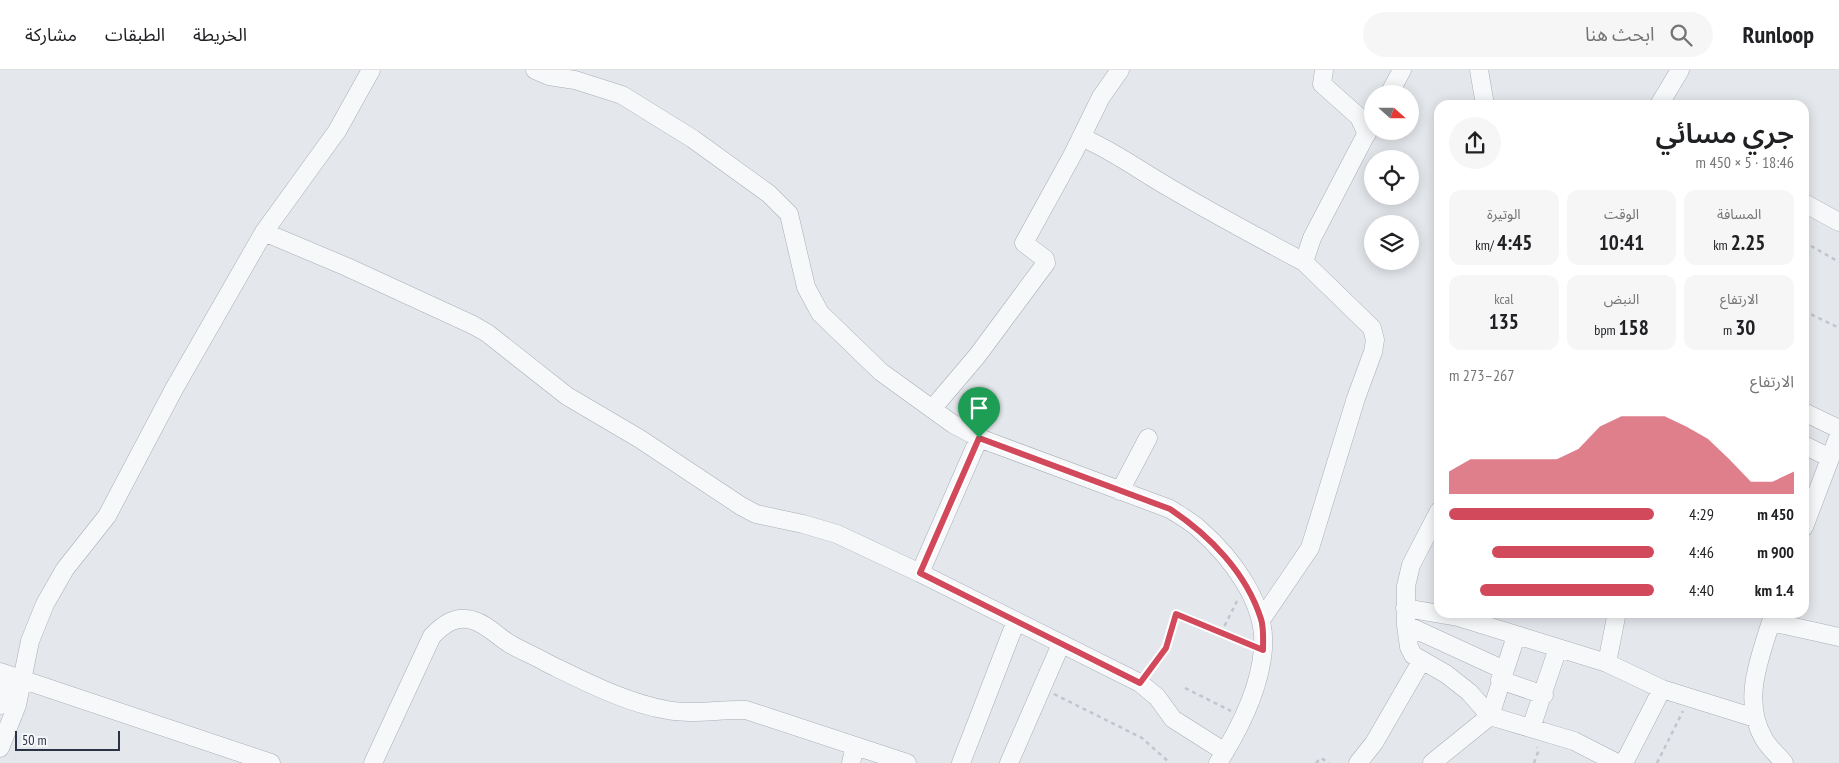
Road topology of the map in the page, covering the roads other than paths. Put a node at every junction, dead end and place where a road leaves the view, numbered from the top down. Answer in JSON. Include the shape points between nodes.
{"nodes":[{"id":1,"x":371,"y":70,"type":"edge"},
{"id":2,"x":535,"y":70,"type":"edge"},
{"id":3,"x":1120,"y":70,"type":"edge"},
{"id":4,"x":1324,"y":70,"type":"edge"},
{"id":5,"x":1402,"y":70,"type":"edge"},
{"id":6,"x":1479,"y":70,"type":"edge"},
{"id":7,"x":1680,"y":70,"type":"edge"},
{"id":8,"x":578,"y":75,"type":"edge"},
{"id":9,"x":1394,"y":85,"type":"edge"},
{"id":10,"x":1484,"y":100,"type":"edge"},
{"id":11,"x":1662,"y":100,"type":"edge"},
{"id":12,"x":1364,"y":122,"type":"edge"},
{"id":13,"x":1081,"y":138,"type":"junction"},
{"id":14,"x":1364,"y":140,"type":"edge"},
{"id":15,"x":1809,"y":206,"type":"edge"},
{"id":16,"x":1839,"y":222,"type":"edge"},
{"id":17,"x":264,"y":232,"type":"junction"},
{"id":18,"x":1304,"y":262,"type":"junction"},
{"id":19,"x":932,"y":409,"type":"junction"},
{"id":20,"x":1809,"y":414,"type":"edge"},
{"id":21,"x":1839,"y":428,"type":"edge"},
{"id":22,"x":1839,"y":435,"type":"edge"},
{"id":23,"x":979,"y":438,"type":"junction"},
{"id":24,"x":1148,"y":438,"type":"dead end"},
{"id":25,"x":1809,"y":448,"type":"edge"},
{"id":26,"x":1830,"y":458,"type":"junction"},
{"id":27,"x":1120,"y":491,"type":"junction"},
{"id":28,"x":1809,"y":514,"type":"edge"},
{"id":29,"x":1434,"y":521,"type":"edge"},
{"id":30,"x":920,"y":573,"type":"junction"},
{"id":31,"x":1405,"y":616,"type":"junction"},
{"id":32,"x":1434,"y":617,"type":"edge"},
{"id":33,"x":1461,"y":618,"type":"edge"},
{"id":34,"x":1616,"y":618,"type":"edge"},
{"id":35,"x":1773,"y":618,"type":"edge"},
{"id":36,"x":1776,"y":618,"type":"edge"},
{"id":37,"x":1261,"y":620,"type":"junction"},
{"id":38,"x":1016,"y":621,"type":"junction"},
{"id":39,"x":1516,"y":636,"type":"junction"},
{"id":40,"x":1839,"y":637,"type":"edge"},
{"id":41,"x":1061,"y":644,"type":"junction"},
{"id":42,"x":1558,"y":648,"type":"junction"},
{"id":43,"x":1422,"y":660,"type":"junction"},
{"id":44,"x":1607,"y":663,"type":"junction"},
{"id":45,"x":1502,"y":675,"type":"junction"},
{"id":46,"x":11,"y":677,"type":"edge"},
{"id":47,"x":1662,"y":689,"type":"junction"},
{"id":48,"x":1544,"y":695,"type":"junction"},
{"id":49,"x":0,"y":705,"type":"edge"},
{"id":50,"x":1490,"y":716,"type":"junction"},
{"id":51,"x":1755,"y":718,"type":"junction"},
{"id":52,"x":1531,"y":728,"type":"junction"},
{"id":53,"x":0,"y":748,"type":"edge"},
{"id":54,"x":853,"y":755,"type":"edge"},
{"id":55,"x":1222,"y":758,"type":"edge"},
{"id":56,"x":271,"y":763,"type":"edge"},
{"id":57,"x":373,"y":763,"type":"edge"},
{"id":58,"x":907,"y":763,"type":"edge"},
{"id":59,"x":961,"y":763,"type":"edge"},
{"id":60,"x":1009,"y":763,"type":"edge"},
{"id":61,"x":1358,"y":763,"type":"edge"},
{"id":62,"x":1432,"y":763,"type":"edge"},
{"id":63,"x":1617,"y":763,"type":"edge"},
{"id":64,"x":1624,"y":763,"type":"edge"},
{"id":65,"x":1784,"y":763,"type":"edge"}],
"edges":[{"from":1,"to":17,"type":"street","via":[[337,131]]},
{"from":2,"to":8,"type":"street","via":[[549,76]]},
{"from":3,"to":13,"type":"street","via":[[1101,97]]},
{"from":4,"to":12,"type":"street","via":[[1322,84]]},
{"from":5,"to":9,"type":"street"},
{"from":6,"to":10,"type":"street"},
{"from":7,"to":11,"type":"street"},
{"from":8,"to":19,"type":"street","via":[[622,95],[657,116],[782,205],[792,224],[806,287],[820,313],[881,372]]},
{"from":13,"to":18,"type":"street","via":[[1113,151],[1199,206]]},
{"from":13,"to":19,"type":"street","via":[[1024,243],[1046,263],[977,356]]},
{"from":14,"to":18,"type":"street","via":[[1312,238]]},
{"from":15,"to":16,"type":"street"},
{"from":17,"to":30,"type":"street","via":[[347,266],[472,325],[567,396],[756,514],[837,534]]},
{"from":17,"to":46,"type":"street","via":[[174,388],[107,516],[66,569],[45,604]]},
{"from":18,"to":37,"type":"street","via":[[1372,328],[1375,340],[1310,548]]},
{"from":19,"to":23,"type":"street"},
{"from":20,"to":21,"type":"street"},
{"from":22,"to":26,"type":"street"},
{"from":23,"to":27,"type":"street"},
{"from":23,"to":30,"type":"street"},
{"from":24,"to":27,"type":"street"},
{"from":25,"to":26,"type":"street"},
{"from":26,"to":28,"type":"street"},
{"from":27,"to":37,"type":"street","via":[[1170,509],[1197,527],[1222,552],[1246,585]]},
{"from":29,"to":31,"type":"street","via":[[1411,565],[1406,586]]},
{"from":30,"to":38,"type":"street"},
{"from":31,"to":32,"type":"street"},
{"from":31,"to":43,"type":"street","via":[[1409,647],[1413,655]]},
{"from":31,"to":45,"type":"street"},
{"from":33,"to":39,"type":"street"},
{"from":34,"to":44,"type":"street"},
{"from":35,"to":51,"type":"street","via":[[1752,693]]},
{"from":36,"to":40,"type":"street"},
{"from":37,"to":55,"type":"street","via":[[1263,650],[1255,685]]},
{"from":38,"to":41,"type":"street"},
{"from":38,"to":59,"type":"street"},
{"from":39,"to":42,"type":"street"},
{"from":39,"to":45,"type":"street"},
{"from":41,"to":55,"type":"street","via":[[1140,683],[1157,697],[1173,719]]},
{"from":41,"to":60,"type":"street"},
{"from":42,"to":44,"type":"street"},
{"from":42,"to":48,"type":"street"},
{"from":43,"to":50,"type":"street","via":[[1461,686]]},
{"from":43,"to":61,"type":"street","via":[[1374,744]]},
{"from":44,"to":47,"type":"street"},
{"from":45,"to":48,"type":"street"},
{"from":45,"to":50,"type":"street"},
{"from":46,"to":49,"type":"street"},
{"from":46,"to":53,"type":"street","via":[[17,704]]},
{"from":46,"to":56,"type":"street"},
{"from":47,"to":51,"type":"street"},
{"from":47,"to":64,"type":"street"},
{"from":48,"to":52,"type":"street"},
{"from":50,"to":52,"type":"street"},
{"from":50,"to":62,"type":"street"},
{"from":51,"to":65,"type":"street","via":[[1764,740]]},
{"from":52,"to":63,"type":"street","via":[[1574,741]]},
{"from":54,"to":57,"type":"street","via":[[746,710],[678,711],[642,704],[579,678],[510,643],[484,625],[470,619],[456,619],[432,636]]},
{"from":54,"to":58,"type":"street"}]}
